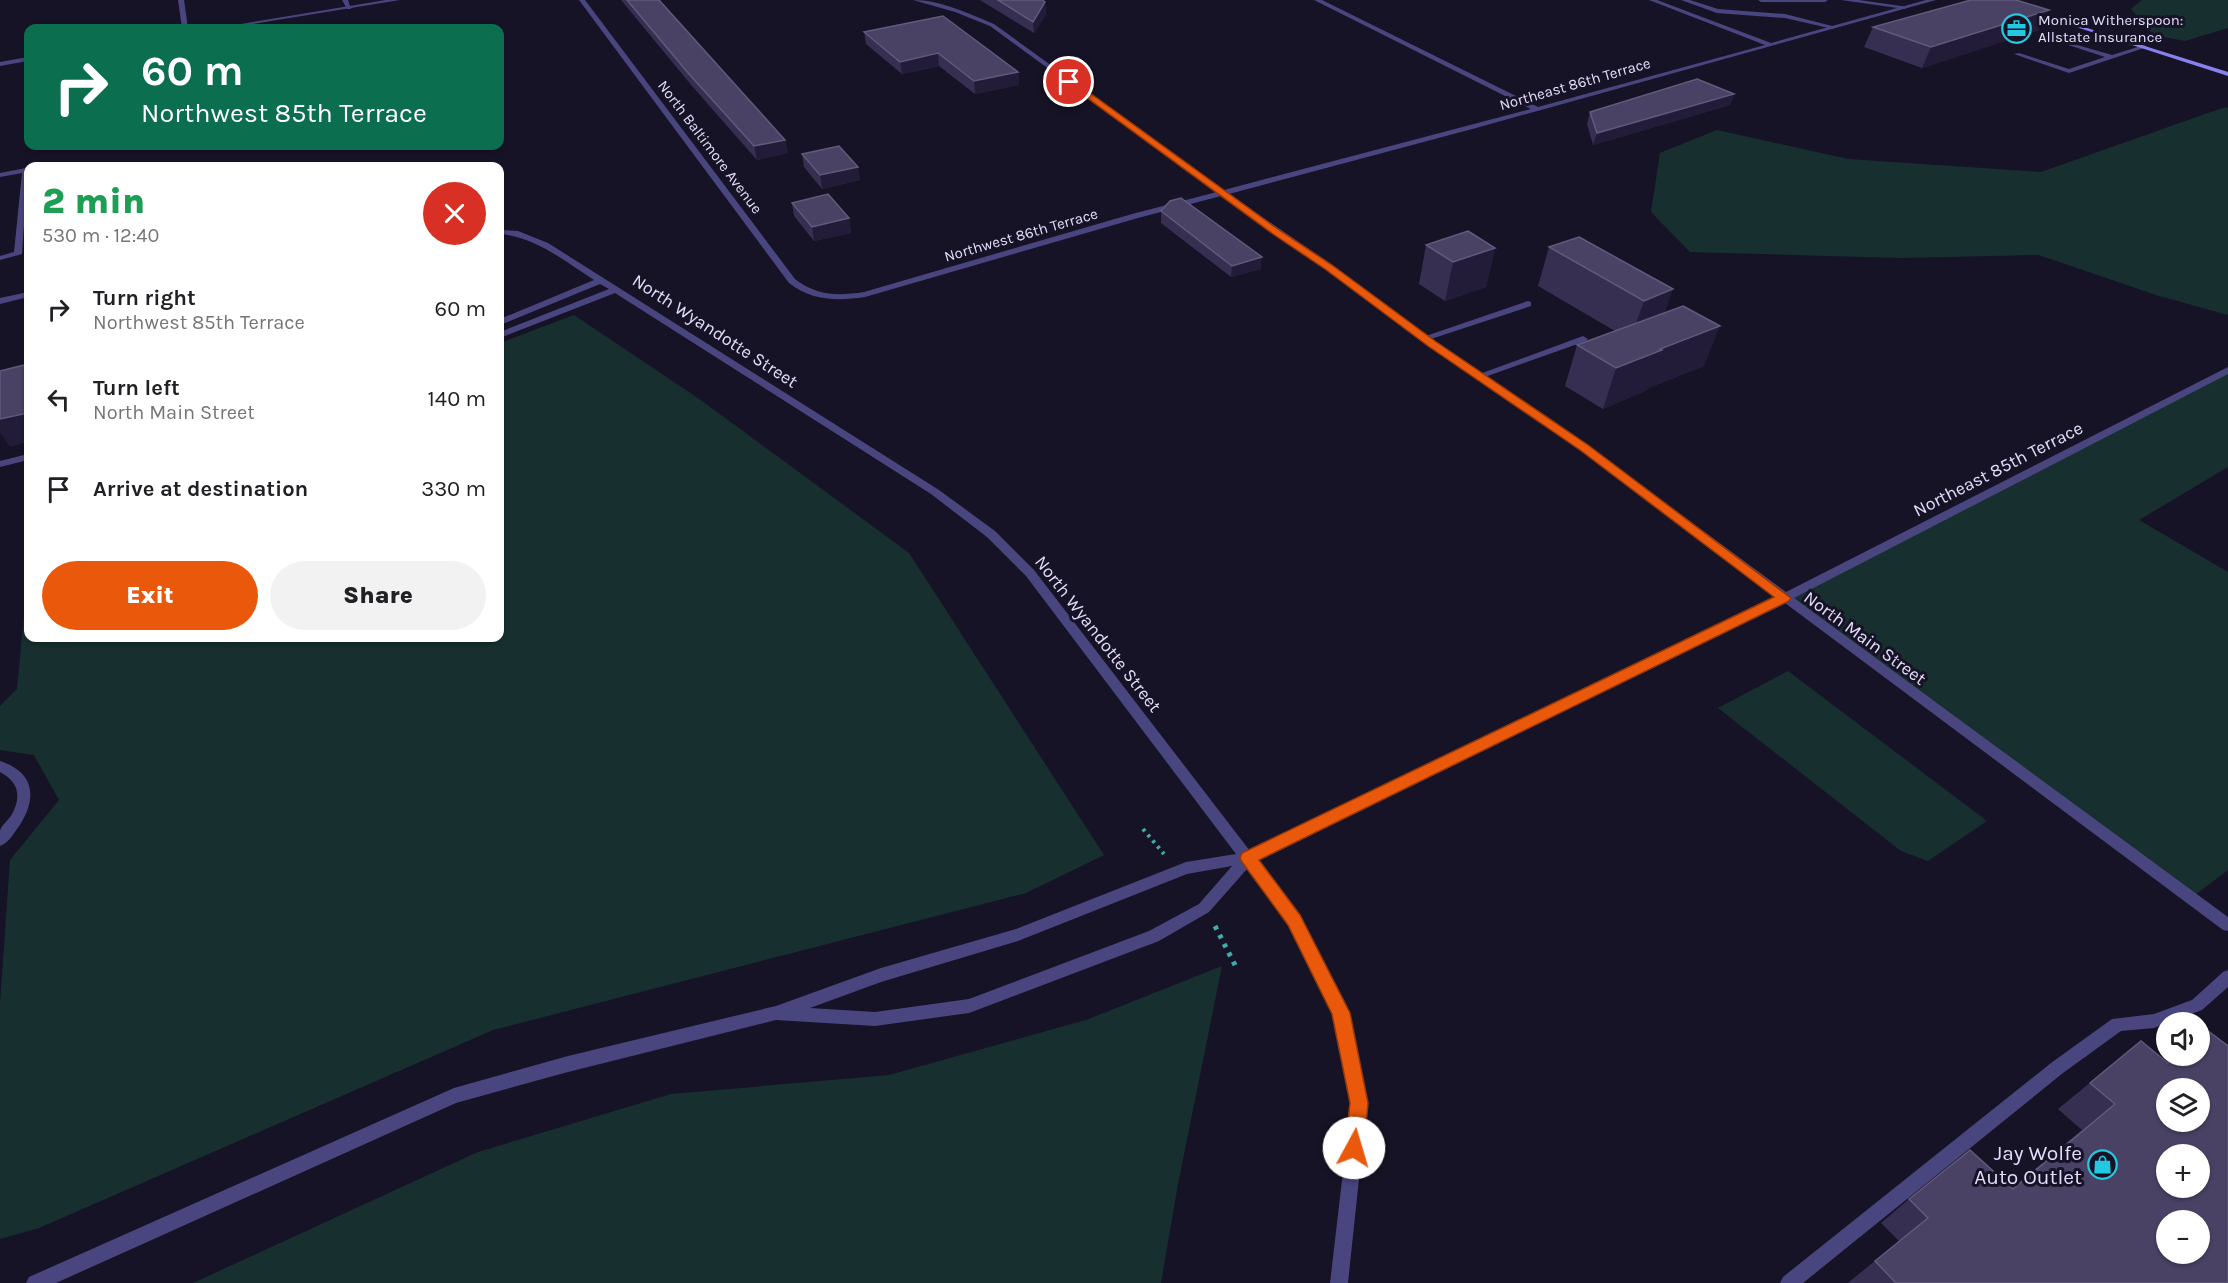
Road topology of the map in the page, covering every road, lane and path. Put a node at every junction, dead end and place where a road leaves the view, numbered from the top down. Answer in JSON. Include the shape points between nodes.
{"nodes":[{"id":1,"x":181,"y":0,"type":"edge"},
{"id":2,"x":345,"y":0,"type":"edge"},
{"id":3,"x":397,"y":0,"type":"edge"},
{"id":4,"x":582,"y":0,"type":"edge"},
{"id":5,"x":916,"y":0,"type":"edge"},
{"id":6,"x":1317,"y":0,"type":"edge"},
{"id":7,"x":1652,"y":0,"type":"edge"},
{"id":8,"x":1684,"y":0,"type":"edge"},
{"id":9,"x":1761,"y":0,"type":"edge"},
{"id":10,"x":1825,"y":0,"type":"edge"},
{"id":11,"x":1844,"y":0,"type":"edge"},
{"id":12,"x":1933,"y":0,"type":"edge"},
{"id":13,"x":1905,"y":7,"type":"junction"},
{"id":14,"x":349,"y":8,"type":"junction"},
{"id":15,"x":2026,"y":9,"type":"edge"},
{"id":16,"x":184,"y":24,"type":"edge"},
{"id":17,"x":246,"y":24,"type":"edge"},
{"id":18,"x":1833,"y":27,"type":"junction"},
{"id":19,"x":2055,"y":39,"type":"dead end"},
{"id":20,"x":1769,"y":44,"type":"junction"},
{"id":21,"x":2144,"y":47,"type":"junction"},
{"id":22,"x":2017,"y":54,"type":"dead end"},
{"id":23,"x":2111,"y":57,"type":"junction"},
{"id":24,"x":24,"y":60,"type":"edge"},
{"id":25,"x":0,"y":64,"type":"edge"},
{"id":26,"x":2228,"y":74,"type":"edge"},
{"id":27,"x":1536,"y":109,"type":"junction"},
{"id":28,"x":24,"y":170,"type":"edge"},
{"id":29,"x":0,"y":175,"type":"edge"},
{"id":30,"x":24,"y":191,"type":"edge"},
{"id":31,"x":1224,"y":194,"type":"junction"},
{"id":32,"x":504,"y":232,"type":"edge"},
{"id":33,"x":0,"y":258,"type":"edge"},
{"id":34,"x":602,"y":280,"type":"junction"},
{"id":35,"x":616,"y":289,"type":"junction"},
{"id":36,"x":24,"y":296,"type":"edge"},
{"id":37,"x":825,"y":297,"type":"joint"},
{"id":38,"x":0,"y":301,"type":"edge"},
{"id":39,"x":1528,"y":304,"type":"dead end"},
{"id":40,"x":504,"y":320,"type":"edge"},
{"id":41,"x":504,"y":333,"type":"edge"},
{"id":42,"x":1425,"y":338,"type":"junction"},
{"id":43,"x":1583,"y":339,"type":"dead end"},
{"id":44,"x":2228,"y":370,"type":"edge"},
{"id":45,"x":1479,"y":376,"type":"junction"},
{"id":46,"x":24,"y":458,"type":"edge"},
{"id":47,"x":0,"y":464,"type":"edge"},
{"id":48,"x":1784,"y":598,"type":"junction"},
{"id":49,"x":0,"y":766,"type":"edge"},
{"id":50,"x":0,"y":840,"type":"edge"},
{"id":51,"x":1248,"y":858,"type":"junction"},
{"id":52,"x":2228,"y":925,"type":"edge"},
{"id":53,"x":2228,"y":977,"type":"edge"},
{"id":54,"x":776,"y":1013,"type":"junction"},
{"id":55,"x":1795,"y":1281,"type":"edge"},
{"id":56,"x":35,"y":1283,"type":"edge"},
{"id":57,"x":1340,"y":1283,"type":"edge"}],
"edges":[{"from":1,"to":16,"type":"street"},
{"from":2,"to":14,"type":"street"},
{"from":3,"to":14,"type":"street"},
{"from":4,"to":37,"type":"street","name":"North Baltimore Avenue","via":[[792,281],[808,294]]},
{"from":5,"to":31,"type":"street","name":"North Main Street","via":[[992,26]]},
{"from":6,"to":27,"type":"street"},
{"from":7,"to":20,"type":"street"},
{"from":8,"to":18,"type":"street","via":[[1717,11],[1785,16]]},
{"from":9,"to":10,"type":"street"},
{"from":11,"to":13,"type":"street"},
{"from":12,"to":13,"type":"street","name":"Northeast 86th Terrace"},
{"from":13,"to":18,"type":"street","name":"Northeast 86th Terrace"},
{"from":14,"to":17,"type":"street"},
{"from":15,"to":21,"type":"main road"},
{"from":18,"to":20,"type":"street","name":"Northeast 86th Terrace"},
{"from":19,"to":23,"type":"street"},
{"from":20,"to":27,"type":"street","name":"Northeast 86th Terrace"},
{"from":21,"to":23,"type":"street"},
{"from":21,"to":26,"type":"main road"},
{"from":22,"to":23,"type":"street","via":[[2069,71]]},
{"from":24,"to":25,"type":"street"},
{"from":27,"to":31,"type":"street","name":"Northeast 86th Terrace"},
{"from":28,"to":29,"type":"street"},
{"from":30,"to":33,"type":"street","via":[[18,254]]},
{"from":31,"to":37,"type":"street","name":"Northwest 86th Terrace","via":[[865,294]]},
{"from":31,"to":42,"type":"street","name":"North Main Street"},
{"from":32,"to":34,"type":"street","name":"North Wyandotte Street","via":[[545,245]]},
{"from":34,"to":35,"type":"street","name":"North Wyandotte Street"},
{"from":34,"to":40,"type":"street"},
{"from":35,"to":41,"type":"street"},
{"from":35,"to":51,"type":"street","name":"North Wyandotte Street","via":[[935,492],[991,534],[1030,573]]},
{"from":36,"to":38,"type":"street"},
{"from":39,"to":42,"type":"street"},
{"from":42,"to":45,"type":"street","name":"North Main Street"},
{"from":43,"to":45,"type":"street"},
{"from":44,"to":48,"type":"street","name":"Northeast 85th Terrace"},
{"from":45,"to":48,"type":"street","name":"North Main Street","via":[[1584,448]]},
{"from":46,"to":47,"type":"street"},
{"from":48,"to":51,"type":"street","name":"Northeast 85th Terrace"},
{"from":48,"to":52,"type":"street","name":"North Main Street"},
{"from":49,"to":50,"type":"street","via":[[22,781],[25,794],[22,810]]},
{"from":51,"to":54,"type":"street","via":[[1186,868],[1018,935],[881,975]]},
{"from":51,"to":54,"type":"street","via":[[1204,908],[1154,936],[969,1006],[874,1019]]},
{"from":51,"to":57,"type":"street","name":"North Wyandotte Street","via":[[1294,920],[1341,1013],[1359,1103]]},
{"from":53,"to":55,"type":"street","via":[[2197,1005],[2161,1019],[2118,1024],[2057,1068]]},
{"from":54,"to":56,"type":"street","via":[[454,1096]]}]}
